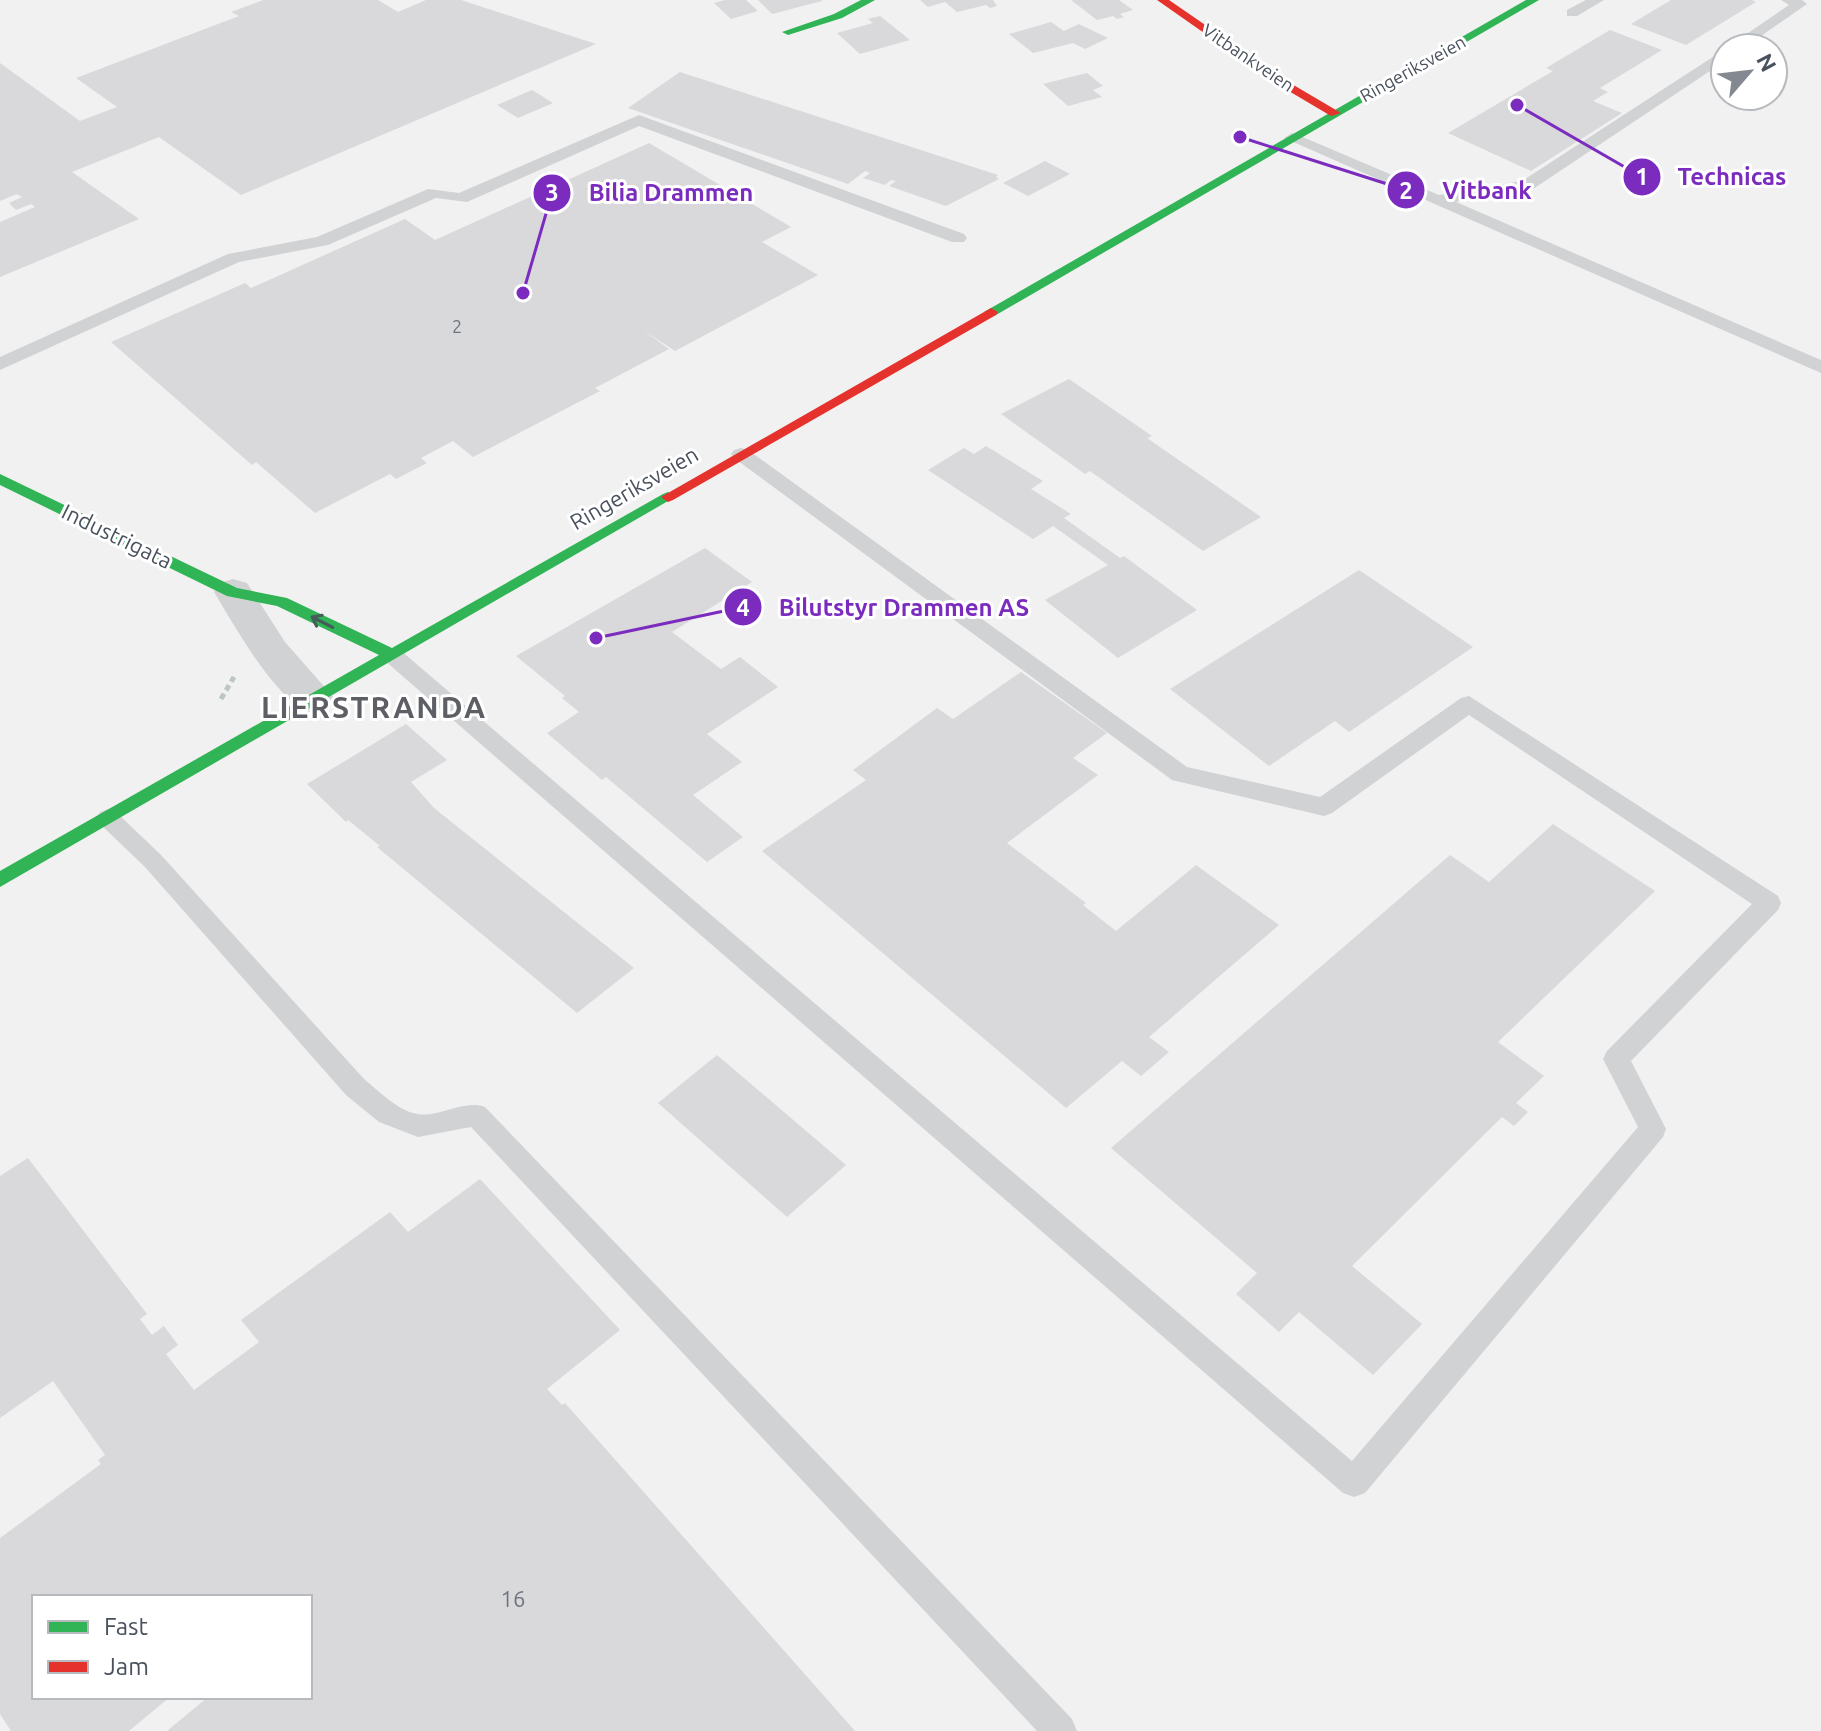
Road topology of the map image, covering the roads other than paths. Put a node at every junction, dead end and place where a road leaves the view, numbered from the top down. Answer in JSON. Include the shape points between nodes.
{"nodes":[{"id":1,"x":870,"y":0,"type":"edge"},
{"id":2,"x":1162,"y":0,"type":"edge"},
{"id":3,"x":1534,"y":0,"type":"edge"},
{"id":4,"x":1597,"y":0,"type":"edge"},
{"id":5,"x":1788,"y":0,"type":"edge"},
{"id":6,"x":1572,"y":13,"type":"dead end"},
{"id":7,"x":788,"y":32,"type":"dead end"},
{"id":8,"x":1758,"y":32,"type":"edge"},
{"id":9,"x":1709,"y":65,"type":"edge"},
{"id":10,"x":1335,"y":113,"type":"junction"},
{"id":11,"x":1292,"y":138,"type":"junction"},
{"id":12,"x":1437,"y":200,"type":"junction"},
{"id":13,"x":958,"y":238,"type":"dead end"},
{"id":14,"x":0,"y":364,"type":"edge"},
{"id":15,"x":1821,"y":367,"type":"edge"},
{"id":16,"x":741,"y":454,"type":"junction"},
{"id":17,"x":0,"y":479,"type":"edge"},
{"id":18,"x":233,"y":592,"type":"junction"},
{"id":19,"x":392,"y":655,"type":"junction"},
{"id":20,"x":315,"y":699,"type":"junction"},
{"id":21,"x":108,"y":818,"type":"junction"},
{"id":22,"x":0,"y":880,"type":"edge"},
{"id":23,"x":1060,"y":1731,"type":"edge"}],
"edges":[{"from":1,"to":7,"type":"main road"},
{"from":2,"to":10,"type":"main road","name":"Vitbankveien"},
{"from":3,"to":10,"type":"main road","name":"Ringeriksveien"},
{"from":4,"to":6,"type":"lane"},
{"from":5,"to":8,"type":"lane","via":[[1800,4]]},
{"from":9,"to":12,"type":"lane","via":[[1527,185]]},
{"from":10,"to":11,"type":"main road","name":"Ringeriksveien"},
{"from":11,"to":12,"type":"lane"},
{"from":11,"to":16,"type":"main road","name":"Ringeriksveien"},
{"from":12,"to":15,"type":"lane"},
{"from":13,"to":14,"type":"lane","via":[[639,120],[461,198],[434,193],[322,241],[234,258]]},
{"from":16,"to":19,"type":"main road","name":"Ringeriksveien"},
{"from":16,"to":19,"type":"lane","via":[[1180,774],[1324,807],[1469,704],[1769,903],[1616,1059],[1653,1129],[1354,1482]]},
{"from":17,"to":18,"type":"main road","name":"Industrigata"},
{"from":19,"to":18,"type":"main road","name":"Industrigata","one_way":true,"via":[[281,602]]},
{"from":18,"to":20,"type":"street","via":[[271,652]]},
{"from":19,"to":20,"type":"main road","name":"Ringeriksveien"},
{"from":20,"to":21,"type":"main road","name":"Ringeriksveien"},
{"from":21,"to":22,"type":"main road","name":"Ringeriksveien"},
{"from":21,"to":23,"type":"lane","via":[[153,861],[355,1087],[388,1114],[418,1126],[476,1115]]}]}
